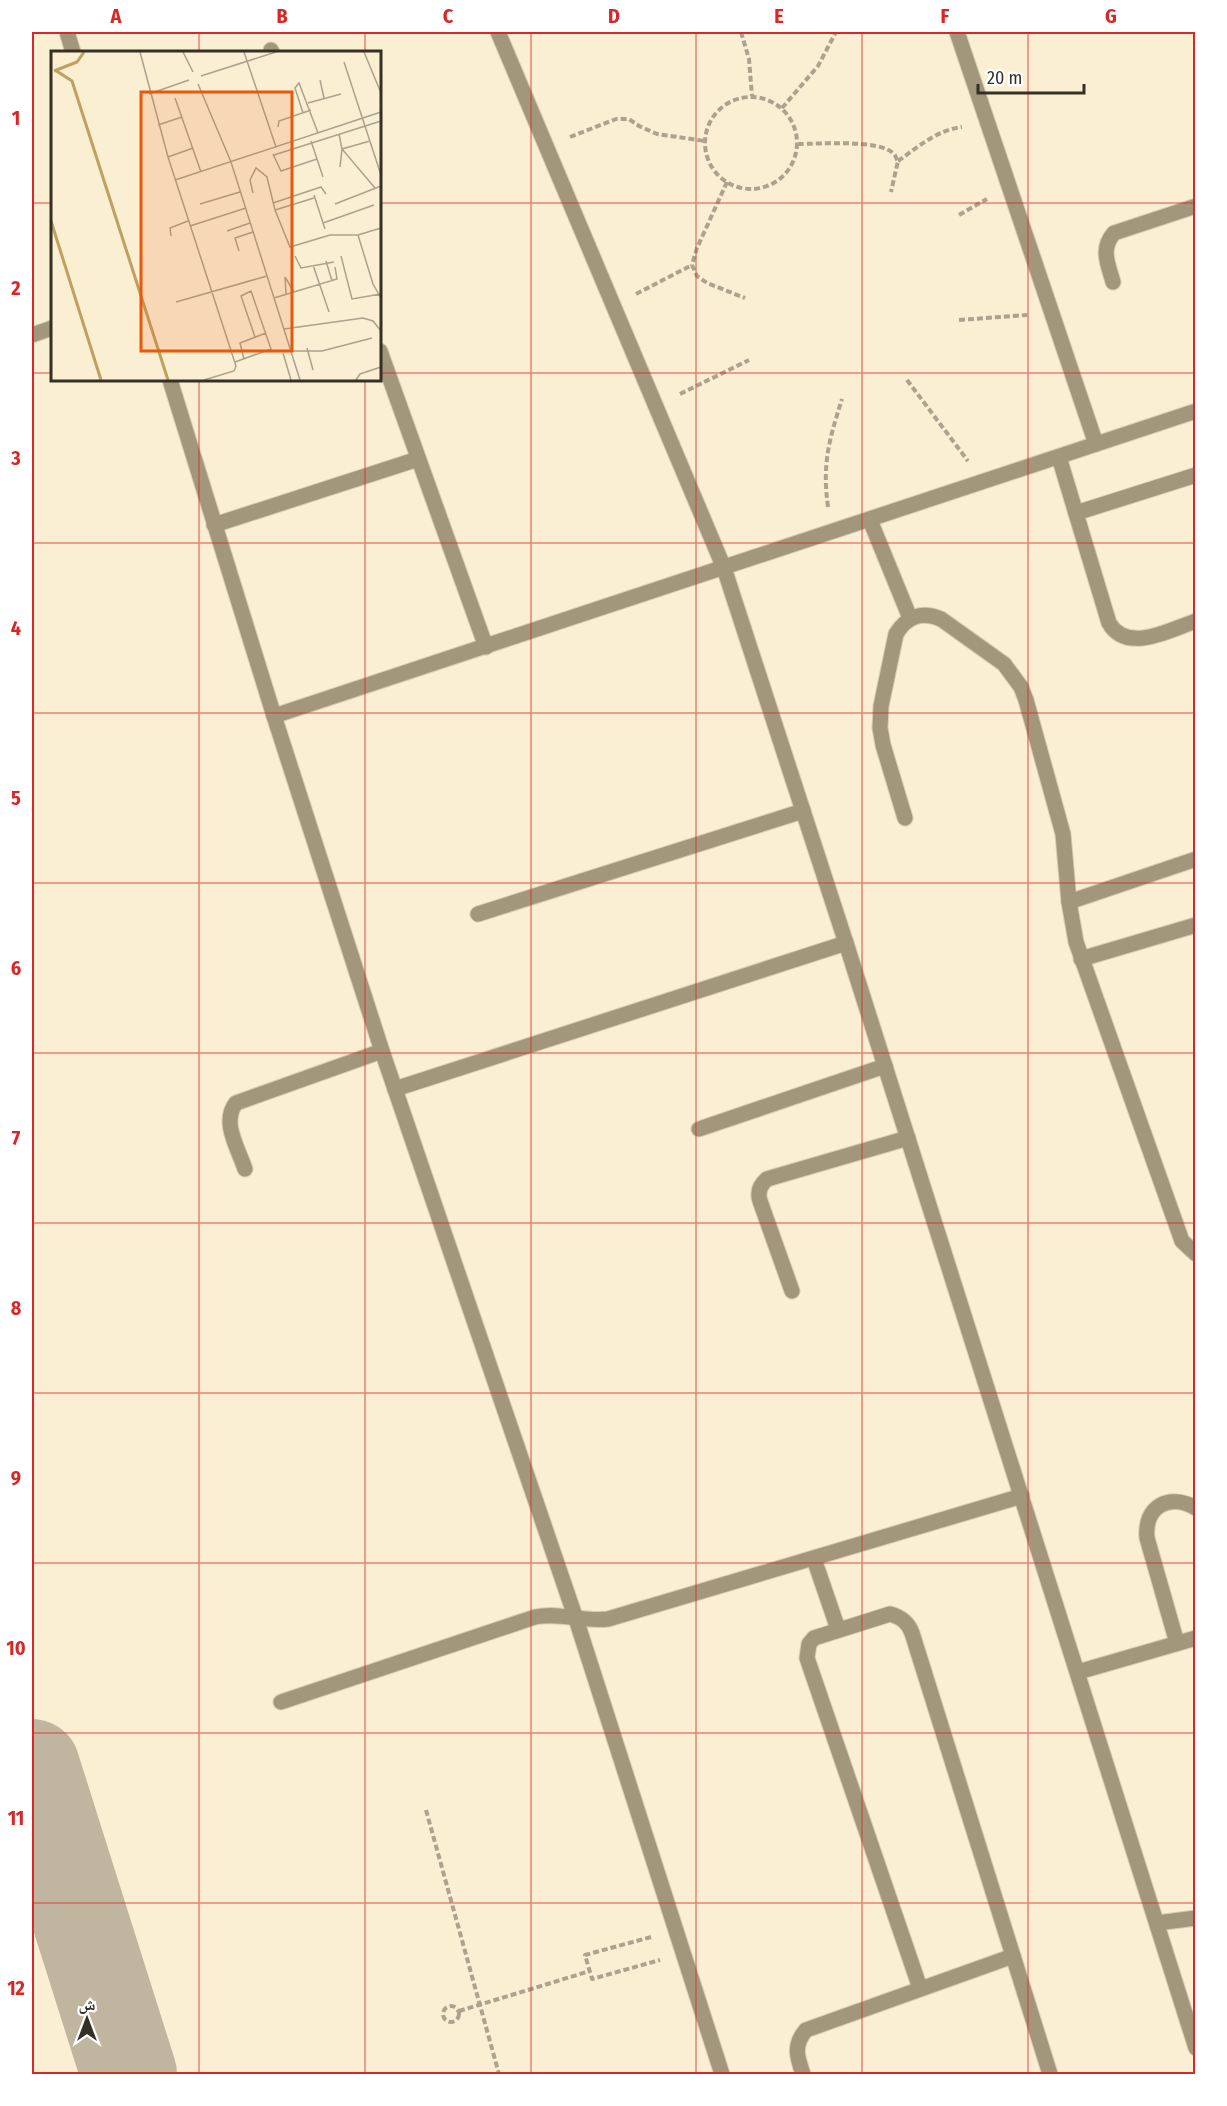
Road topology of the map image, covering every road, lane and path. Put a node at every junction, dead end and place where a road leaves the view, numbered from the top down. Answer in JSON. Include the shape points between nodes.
{"nodes":[{"id":1,"x":67,"y":32,"type":"edge"},
{"id":2,"x":498,"y":32,"type":"edge"},
{"id":3,"x":741,"y":32,"type":"edge"},
{"id":4,"x":836,"y":32,"type":"edge"},
{"id":5,"x":957,"y":32,"type":"edge"},
{"id":6,"x":73,"y":51,"type":"edge"},
{"id":7,"x":752,"y":96,"type":"junction"},
{"id":8,"x":782,"y":108,"type":"junction"},
{"id":9,"x":988,"y":123,"type":"junction"},
{"id":10,"x":705,"y":141,"type":"junction"},
{"id":11,"x":798,"y":144,"type":"junction"},
{"id":12,"x":547,"y":147,"type":"junction"},
{"id":13,"x":898,"y":162,"type":"junction"},
{"id":14,"x":727,"y":182,"type":"junction"},
{"id":15,"x":891,"y":192,"type":"dead end"},
{"id":16,"x":1196,"y":206,"type":"edge"},
{"id":17,"x":692,"y":266,"type":"junction"},
{"id":18,"x":1113,"y":282,"type":"dead end"},
{"id":19,"x":745,"y":298,"type":"dead end"},
{"id":20,"x":614,"y":305,"type":"junction"},
{"id":21,"x":1052,"y":313,"type":"junction"},
{"id":22,"x":959,"y":320,"type":"dead end"},
{"id":23,"x":51,"y":328,"type":"edge"},
{"id":24,"x":32,"y":335,"type":"edge"},
{"id":25,"x":381,"y":354,"type":"edge"},
{"id":26,"x":749,"y":360,"type":"dead end"},
{"id":27,"x":907,"y":380,"type":"dead end"},
{"id":28,"x":170,"y":381,"type":"edge"},
{"id":29,"x":842,"y":399,"type":"dead end"},
{"id":30,"x":657,"y":406,"type":"junction"},
{"id":31,"x":1196,"y":411,"type":"edge"},
{"id":32,"x":1096,"y":444,"type":"junction"},
{"id":33,"x":1059,"y":457,"type":"junction"},
{"id":34,"x":418,"y":459,"type":"junction"},
{"id":35,"x":1196,"y":475,"type":"edge"},
{"id":36,"x":984,"y":482,"type":"junction"},
{"id":37,"x":1076,"y":513,"type":"junction"},
{"id":38,"x":870,"y":520,"type":"junction"},
{"id":39,"x":214,"y":525,"type":"junction"},
{"id":40,"x":832,"y":532,"type":"junction"},
{"id":41,"x":724,"y":568,"type":"junction"},
{"id":42,"x":910,"y":618,"type":"junction"},
{"id":43,"x":1196,"y":621,"type":"edge"},
{"id":44,"x":486,"y":647,"type":"junction"},
{"id":45,"x":274,"y":717,"type":"junction"},
{"id":46,"x":803,"y":811,"type":"junction"},
{"id":47,"x":905,"y":818,"type":"dead end"},
{"id":48,"x":1196,"y":859,"type":"edge"},
{"id":49,"x":1069,"y":902,"type":"junction"},
{"id":50,"x":477,"y":914,"type":"dead end"},
{"id":51,"x":1196,"y":925,"type":"edge"},
{"id":52,"x":846,"y":944,"type":"junction"},
{"id":53,"x":1081,"y":959,"type":"junction"},
{"id":54,"x":382,"y":1051,"type":"junction"},
{"id":55,"x":885,"y":1066,"type":"junction"},
{"id":56,"x":395,"y":1089,"type":"junction"},
{"id":57,"x":699,"y":1130,"type":"dead end"},
{"id":58,"x":908,"y":1138,"type":"junction"},
{"id":59,"x":244,"y":1169,"type":"dead end"},
{"id":60,"x":1196,"y":1254,"type":"edge"},
{"id":61,"x":792,"y":1290,"type":"dead end"},
{"id":62,"x":1022,"y":1496,"type":"junction"},
{"id":63,"x":1196,"y":1508,"type":"edge"},
{"id":64,"x":814,"y":1558,"type":"junction"},
{"id":65,"x":576,"y":1619,"type":"junction"},
{"id":66,"x":838,"y":1629,"type":"junction"},
{"id":67,"x":1196,"y":1638,"type":"edge"},
{"id":68,"x":1177,"y":1643,"type":"junction"},
{"id":69,"x":1078,"y":1672,"type":"junction"},
{"id":70,"x":281,"y":1702,"type":"dead end"},
{"id":71,"x":426,"y":1810,"type":"dead end"},
{"id":72,"x":1196,"y":1918,"type":"edge"},
{"id":73,"x":1157,"y":1923,"type":"junction"},
{"id":74,"x":675,"y":1930,"type":"junction"},
{"id":75,"x":683,"y":1954,"type":"junction"},
{"id":76,"x":1013,"y":1956,"type":"junction"},
{"id":77,"x":590,"y":1971,"type":"junction"},
{"id":78,"x":920,"y":1988,"type":"junction"},
{"id":79,"x":480,"y":2005,"type":"junction"},
{"id":80,"x":459,"y":2011,"type":"junction"},
{"id":81,"x":1196,"y":2048,"type":"edge"},
{"id":82,"x":499,"y":2074,"type":"edge"},
{"id":83,"x":722,"y":2074,"type":"edge"},
{"id":84,"x":803,"y":2074,"type":"edge"},
{"id":85,"x":1050,"y":2074,"type":"edge"}],
"edges":[{"from":1,"to":6,"type":"lane"},
{"from":2,"to":12,"type":"lane"},
{"from":3,"to":7,"type":"path","via":[[749,59]]},
{"from":4,"to":8,"type":"path","via":[[818,66]]},
{"from":5,"to":9,"type":"lane"},
{"from":7,"to":8,"type":"path"},
{"from":7,"to":10,"type":"path","via":[[725,104],[707,128]]},
{"from":8,"to":11,"type":"path","via":[[791,118]]},
{"from":9,"to":13,"type":"path","via":[[952,128],[933,136]]},
{"from":9,"to":21,"type":"lane"},
{"from":10,"to":12,"type":"path","via":[[657,134],[629,119],[616,119]]},
{"from":10,"to":14,"type":"path","via":[[710,164]]},
{"from":11,"to":13,"type":"path","via":[[877,146],[893,153]]},
{"from":11,"to":14,"type":"path","via":[[789,170],[779,180],[753,189]]},
{"from":12,"to":20,"type":"lane"},
{"from":13,"to":15,"type":"path"},
{"from":14,"to":17,"type":"path"},
{"from":16,"to":18,"type":"lane","via":[[1114,233],[1105,248]]},
{"from":17,"to":19,"type":"path","via":[[707,283]]},
{"from":17,"to":20,"type":"path"},
{"from":20,"to":30,"type":"lane"},
{"from":21,"to":22,"type":"path"},
{"from":21,"to":32,"type":"lane"},
{"from":23,"to":24,"type":"lane"},
{"from":25,"to":34,"type":"lane"},
{"from":26,"to":30,"type":"path"},
{"from":27,"to":36,"type":"path"},
{"from":28,"to":39,"type":"lane"},
{"from":29,"to":40,"type":"path","via":[[826,458],[825,483]]},
{"from":30,"to":41,"type":"lane"},
{"from":31,"to":32,"type":"lane"},
{"from":32,"to":33,"type":"lane"},
{"from":33,"to":36,"type":"lane"},
{"from":33,"to":37,"type":"lane"},
{"from":34,"to":39,"type":"lane"},
{"from":34,"to":44,"type":"lane"},
{"from":35,"to":37,"type":"lane"},
{"from":36,"to":38,"type":"lane"},
{"from":37,"to":43,"type":"lane","via":[[1113,631],[1131,639],[1142,638]]},
{"from":38,"to":40,"type":"lane"},
{"from":38,"to":42,"type":"lane"},
{"from":39,"to":45,"type":"lane"},
{"from":40,"to":41,"type":"lane"},
{"from":41,"to":44,"type":"lane"},
{"from":41,"to":46,"type":"lane"},
{"from":42,"to":47,"type":"lane","via":[[896,634],[880,717],[883,745]]},
{"from":42,"to":49,"type":"lane","via":[[931,615],[941,619],[1004,664],[1021,687],[1059,815]]},
{"from":44,"to":45,"type":"lane"},
{"from":45,"to":54,"type":"lane"},
{"from":46,"to":50,"type":"lane"},
{"from":46,"to":52,"type":"lane"},
{"from":48,"to":49,"type":"lane"},
{"from":49,"to":53,"type":"lane"},
{"from":51,"to":53,"type":"lane"},
{"from":52,"to":55,"type":"lane"},
{"from":52,"to":56,"type":"lane"},
{"from":53,"to":60,"type":"lane","via":[[1182,1241]]},
{"from":54,"to":56,"type":"lane"},
{"from":54,"to":59,"type":"lane","via":[[236,1103],[229,1119]]},
{"from":55,"to":57,"type":"lane"},
{"from":55,"to":58,"type":"lane"},
{"from":56,"to":65,"type":"lane"},
{"from":58,"to":61,"type":"lane","via":[[762,1183],[759,1201]]},
{"from":58,"to":62,"type":"lane"},
{"from":62,"to":64,"type":"lane"},
{"from":62,"to":69,"type":"lane"},
{"from":63,"to":68,"type":"lane","via":[[1176,1501],[1166,1503],[1149,1516],[1146,1527]]},
{"from":64,"to":65,"type":"lane","via":[[608,1619]]},
{"from":64,"to":66,"type":"lane"},
{"from":65,"to":70,"type":"lane","via":[[561,1615],[535,1617]]},
{"from":65,"to":74,"type":"lane"},
{"from":66,"to":76,"type":"lane","via":[[890,1614],[909,1626]]},
{"from":66,"to":78,"type":"lane","via":[[814,1638],[807,1658]]},
{"from":67,"to":68,"type":"lane"},
{"from":68,"to":69,"type":"lane"},
{"from":69,"to":73,"type":"lane"},
{"from":71,"to":79,"type":"path"},
{"from":72,"to":73,"type":"lane"},
{"from":73,"to":81,"type":"lane"},
{"from":74,"to":75,"type":"lane"},
{"from":74,"to":77,"type":"path","via":[[585,1955]]},
{"from":75,"to":77,"type":"path","via":[[592,1979]]},
{"from":75,"to":83,"type":"lane"},
{"from":76,"to":78,"type":"lane"},
{"from":76,"to":85,"type":"lane"},
{"from":77,"to":79,"type":"path"},
{"from":78,"to":84,"type":"lane","via":[[806,2030],[796,2054]]},
{"from":79,"to":80,"type":"path"},
{"from":79,"to":82,"type":"path"},
{"from":80,"to":80,"type":"path","via":[[451,2005],[446,2007],[443,2017],[452,2023],[460,2016]]}]}
